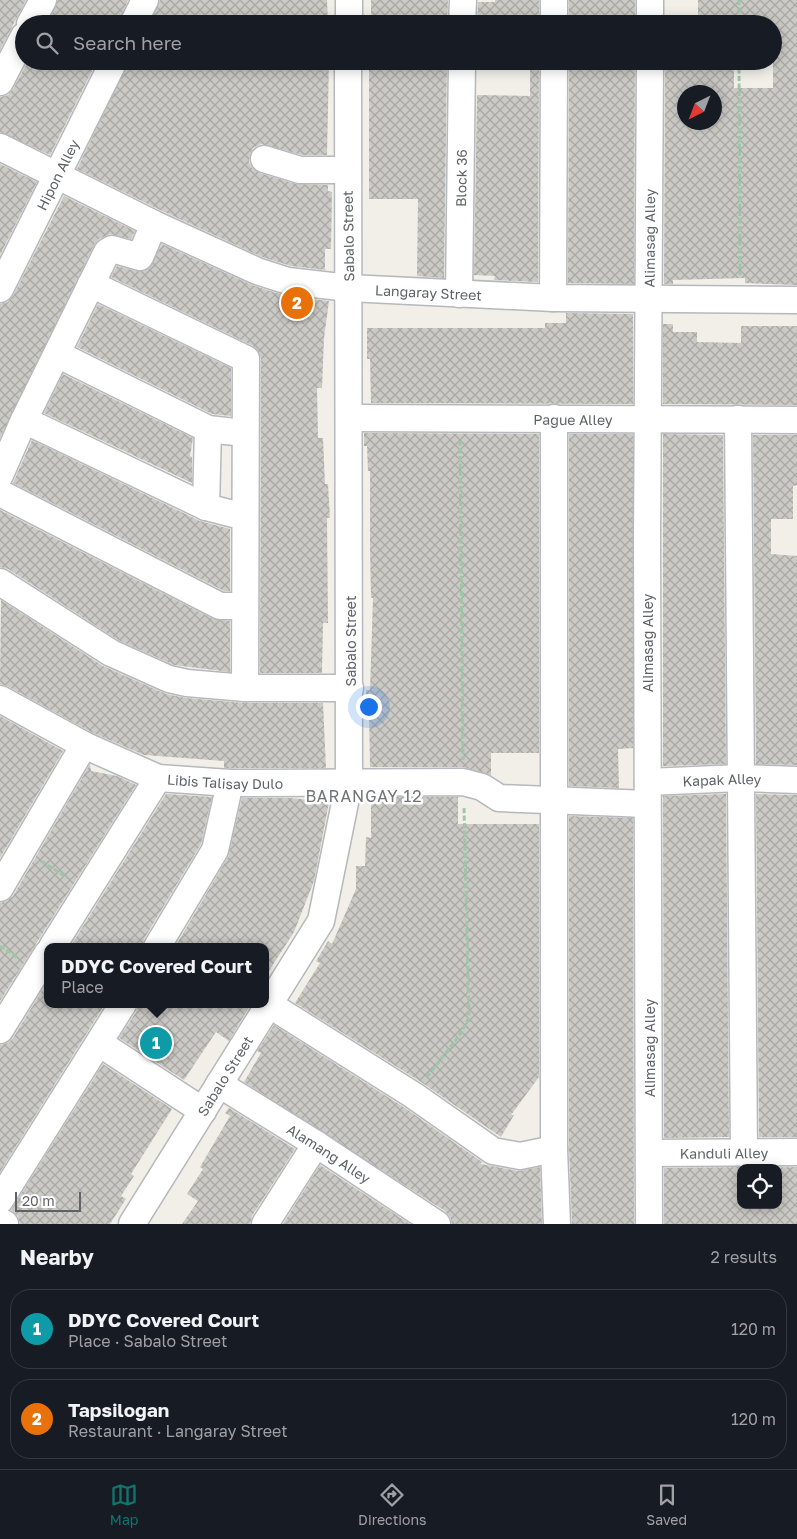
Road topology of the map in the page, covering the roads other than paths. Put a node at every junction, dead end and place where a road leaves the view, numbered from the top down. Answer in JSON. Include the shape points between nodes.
{"nodes":[{"id":1,"x":42,"y":0,"type":"edge"},
{"id":2,"x":144,"y":0,"type":"edge"},
{"id":3,"x":349,"y":0,"type":"edge"},
{"id":4,"x":463,"y":0,"type":"edge"},
{"id":5,"x":554,"y":0,"type":"edge"},
{"id":6,"x":650,"y":0,"type":"edge"},
{"id":7,"x":34,"y":15,"type":"edge"},
{"id":8,"x":137,"y":15,"type":"edge"},
{"id":9,"x":348,"y":15,"type":"edge"},
{"id":10,"x":462,"y":15,"type":"edge"},
{"id":11,"x":554,"y":15,"type":"edge"},
{"id":12,"x":650,"y":15,"type":"edge"},
{"id":13,"x":15,"y":53,"type":"edge"},
{"id":14,"x":109,"y":70,"type":"edge"},
{"id":15,"x":348,"y":70,"type":"edge"},
{"id":16,"x":462,"y":70,"type":"edge"},
{"id":17,"x":554,"y":70,"type":"edge"},
{"id":18,"x":650,"y":70,"type":"edge"},
{"id":19,"x":0,"y":82,"type":"edge"},
{"id":20,"x":0,"y":146,"type":"edge"},
{"id":21,"x":264,"y":158,"type":"dead end"},
{"id":22,"x":347,"y":170,"type":"junction"},
{"id":23,"x":56,"y":176,"type":"junction"},
{"id":24,"x":154,"y":224,"type":"junction"},
{"id":25,"x":91,"y":284,"type":"junction"},
{"id":26,"x":349,"y":288,"type":"junction"},
{"id":27,"x":0,"y":289,"type":"edge"},
{"id":28,"x":459,"y":294,"type":"junction"},
{"id":29,"x":553,"y":298,"type":"junction"},
{"id":30,"x":648,"y":300,"type":"junction"},
{"id":31,"x":797,"y":300,"type":"edge"},
{"id":32,"x":57,"y":354,"type":"junction"},
{"id":33,"x":350,"y":418,"type":"junction"},
{"id":34,"x":554,"y":418,"type":"junction"},
{"id":35,"x":648,"y":418,"type":"junction"},
{"id":36,"x":738,"y":419,"type":"junction"},
{"id":37,"x":24,"y":420,"type":"junction"},
{"id":38,"x":797,"y":420,"type":"edge"},
{"id":39,"x":208,"y":429,"type":"junction"},
{"id":40,"x":244,"y":433,"type":"junction"},
{"id":41,"x":0,"y":475,"type":"edge"},
{"id":42,"x":0,"y":493,"type":"edge"},
{"id":43,"x":206,"y":507,"type":"junction"},
{"id":44,"x":245,"y":517,"type":"junction"},
{"id":45,"x":0,"y":582,"type":"edge"},
{"id":46,"x":245,"y":606,"type":"junction"},
{"id":47,"x":245,"y":688,"type":"junction"},
{"id":48,"x":350,"y":688,"type":"junction"},
{"id":49,"x":0,"y":699,"type":"edge"},
{"id":50,"x":84,"y":745,"type":"junction"},
{"id":51,"x":158,"y":778,"type":"junction"},
{"id":52,"x":740,"y":778,"type":"junction"},
{"id":53,"x":797,"y":780,"type":"edge"},
{"id":54,"x":230,"y":783,"type":"junction"},
{"id":55,"x":350,"y":783,"type":"junction"},
{"id":56,"x":647,"y":793,"type":"junction"},
{"id":57,"x":555,"y":800,"type":"junction"},
{"id":58,"x":0,"y":888,"type":"edge"},
{"id":59,"x":55,"y":943,"type":"edge"},
{"id":60,"x":159,"y":943,"type":"edge"},
{"id":61,"x":44,"y":959,"type":"edge"},
{"id":62,"x":270,"y":1005,"type":"joint"},
{"id":63,"x":121,"y":1008,"type":"edge"},
{"id":64,"x":268,"y":1008,"type":"edge"},
{"id":65,"x":0,"y":1030,"type":"edge"},
{"id":66,"x":99,"y":1043,"type":"junction"},
{"id":67,"x":219,"y":1084,"type":"junction"},
{"id":68,"x":203,"y":1111,"type":"junction"},
{"id":69,"x":316,"y":1144,"type":"junction"},
{"id":70,"x":554,"y":1150,"type":"junction"},
{"id":71,"x":797,"y":1152,"type":"edge"},
{"id":72,"x":650,"y":1153,"type":"junction"},
{"id":73,"x":744,"y":1153,"type":"junction"},
{"id":74,"x":0,"y":1200,"type":"edge"},
{"id":75,"x":0,"y":1221,"type":"edge"},
{"id":76,"x":273,"y":1221,"type":"edge"},
{"id":77,"x":5,"y":1224,"type":"edge"},
{"id":78,"x":132,"y":1224,"type":"edge"},
{"id":79,"x":437,"y":1224,"type":"edge"},
{"id":80,"x":557,"y":1224,"type":"edge"},
{"id":81,"x":649,"y":1224,"type":"edge"}],
"edges":[{"from":1,"to":7,"type":"street"},
{"from":2,"to":8,"type":"street"},
{"from":3,"to":9,"type":"street"},
{"from":4,"to":10,"type":"street"},
{"from":5,"to":11,"type":"street"},
{"from":6,"to":12,"type":"street"},
{"from":13,"to":19,"type":"street"},
{"from":14,"to":23,"type":"street","name":"Hipon Alley"},
{"from":15,"to":22,"type":"street","name":"Sabalo Street"},
{"from":16,"to":28,"type":"street","name":"Block 36"},
{"from":17,"to":29,"type":"street"},
{"from":18,"to":30,"type":"street","name":"Alimasag Alley"},
{"from":20,"to":23,"type":"street","name":"Langaray Street"},
{"from":21,"to":22,"type":"street","via":[[300,170]]},
{"from":22,"to":26,"type":"street","name":"Sabalo Street"},
{"from":23,"to":24,"type":"street","name":"Langaray Street"},
{"from":23,"to":27,"type":"street","name":"Hipon Alley"},
{"from":24,"to":25,"type":"street","via":[[142,255],[136,258],[109,249]]},
{"from":24,"to":26,"type":"street","name":"Langaray Street","via":[[257,271],[288,281]]},
{"from":25,"to":32,"type":"street"},
{"from":25,"to":40,"type":"street","via":[[246,358]]},
{"from":26,"to":28,"type":"street","name":"Langaray Street"},
{"from":26,"to":33,"type":"street","name":"Sabalo Street"},
{"from":28,"to":29,"type":"street","name":"Langaray Street"},
{"from":29,"to":30,"type":"street","name":"Langaray Street"},
{"from":30,"to":31,"type":"street","name":"Langaray Street"},
{"from":30,"to":35,"type":"street","name":"Alimasag Alley"},
{"from":32,"to":37,"type":"street"},
{"from":32,"to":39,"type":"street"},
{"from":33,"to":34,"type":"street","name":"Pague Alley"},
{"from":33,"to":48,"type":"street","name":"Sabalo Street"},
{"from":34,"to":35,"type":"street","name":"Pague Alley"},
{"from":34,"to":57,"type":"street"},
{"from":35,"to":36,"type":"street","name":"Pague Alley"},
{"from":35,"to":56,"type":"street","name":"Alimasag Alley"},
{"from":36,"to":38,"type":"street","name":"Pague Alley"},
{"from":36,"to":52,"type":"street"},
{"from":37,"to":41,"type":"street"},
{"from":37,"to":43,"type":"street"},
{"from":39,"to":40,"type":"street"},
{"from":39,"to":43,"type":"street"},
{"from":40,"to":44,"type":"street"},
{"from":42,"to":46,"type":"street","via":[[220,606]]},
{"from":43,"to":44,"type":"street"},
{"from":44,"to":46,"type":"street"},
{"from":45,"to":47,"type":"street","via":[[111,653],[169,679]]},
{"from":46,"to":47,"type":"street"},
{"from":47,"to":48,"type":"street"},
{"from":48,"to":55,"type":"street","name":"Sabalo Street"},
{"from":49,"to":50,"type":"street","name":"Libis Talisay Dulo"},
{"from":50,"to":51,"type":"street","name":"Libis Talisay Dulo"},
{"from":50,"to":58,"type":"street"},
{"from":51,"to":54,"type":"street","name":"Libis Talisay Dulo"},
{"from":51,"to":59,"type":"street"},
{"from":52,"to":53,"type":"street","name":"Kapak Alley"},
{"from":52,"to":56,"type":"street","name":"Kapak Alley"},
{"from":52,"to":73,"type":"street"},
{"from":54,"to":55,"type":"street","name":"Libis Talisay Dulo"},
{"from":54,"to":60,"type":"street","via":[[215,850]]},
{"from":55,"to":57,"type":"street","name":"Libis Talisay Dulo","via":[[463,782],[482,786],[499,798]]},
{"from":55,"to":62,"type":"street","name":"Sabalo Street","via":[[321,921]]},
{"from":56,"to":57,"type":"street","name":"Kapak Alley"},
{"from":56,"to":72,"type":"street","name":"Alimasag Alley"},
{"from":57,"to":70,"type":"street"},
{"from":61,"to":65,"type":"street"},
{"from":62,"to":70,"type":"street","via":[[414,1095],[493,1151],[520,1156]]},
{"from":63,"to":66,"type":"street"},
{"from":64,"to":67,"type":"street","name":"Sabalo Street"},
{"from":66,"to":68,"type":"street"},
{"from":66,"to":74,"type":"street"},
{"from":67,"to":68,"type":"street","name":"Sabalo Street"},
{"from":67,"to":69,"type":"street","name":"Alamang Alley"},
{"from":68,"to":78,"type":"street","name":"Sabalo Street"},
{"from":69,"to":76,"type":"street"},
{"from":69,"to":79,"type":"street","name":"Alamang Alley"},
{"from":70,"to":80,"type":"street"},
{"from":71,"to":73,"type":"street","name":"Kanduli Alley"},
{"from":72,"to":73,"type":"street","name":"Kanduli Alley"},
{"from":72,"to":81,"type":"street","name":"Alimasag Alley"},
{"from":75,"to":77,"type":"street"}]}
